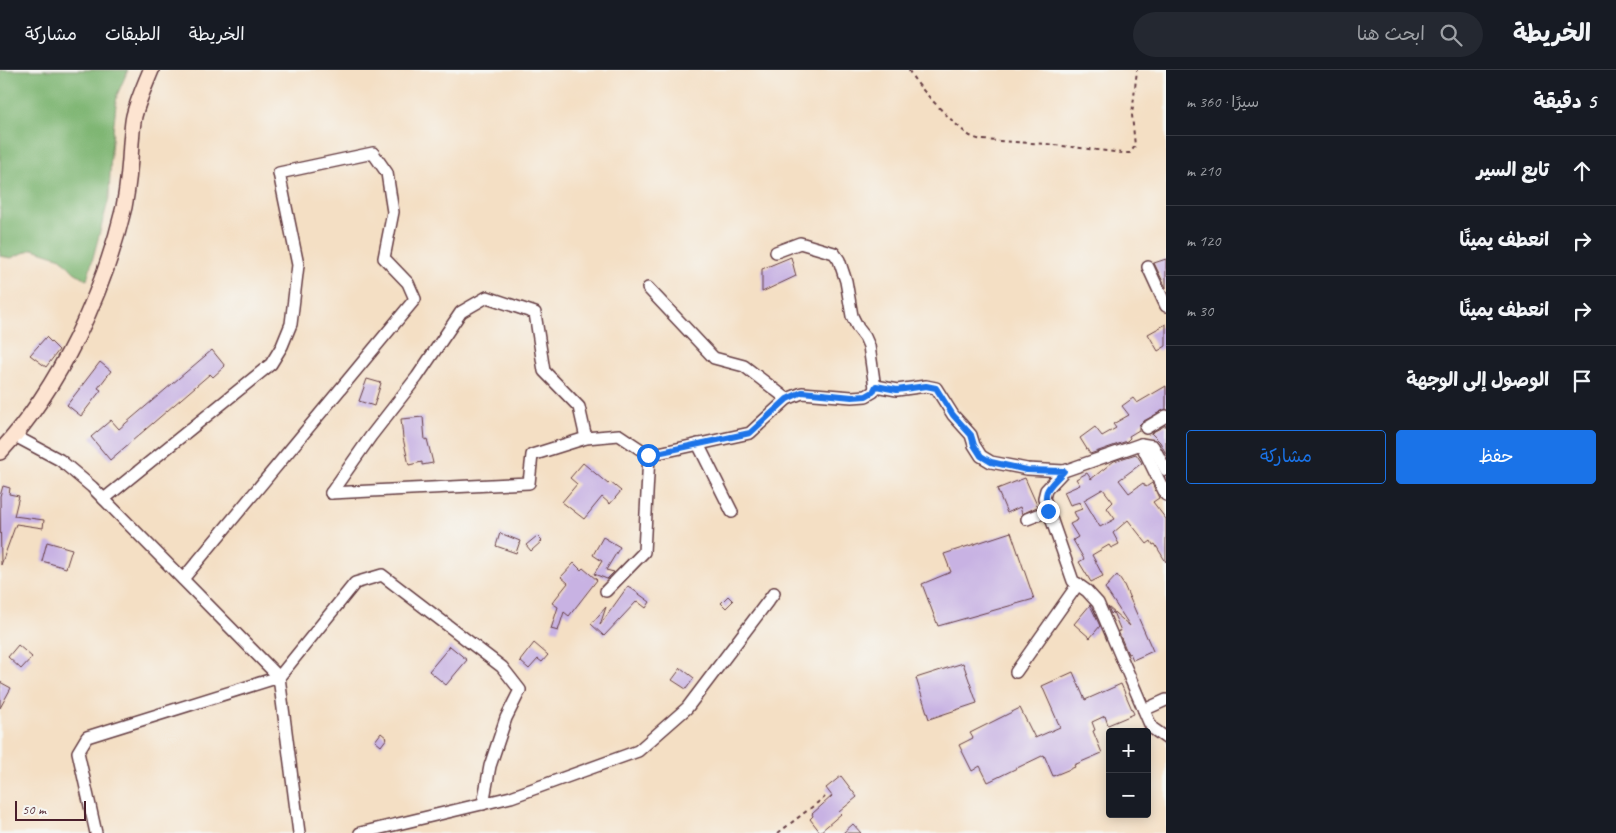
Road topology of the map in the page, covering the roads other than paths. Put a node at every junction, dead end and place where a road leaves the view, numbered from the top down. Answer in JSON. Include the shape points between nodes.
{"nodes":[{"id":1,"x":151,"y":70,"type":"edge"},
{"id":2,"x":776,"y":252,"type":"dead end"},
{"id":3,"x":1148,"y":267,"type":"dead end"},
{"id":4,"x":648,"y":288,"type":"dead end"},
{"id":5,"x":1166,"y":306,"type":"edge"},
{"id":6,"x":875,"y":388,"type":"junction"},
{"id":7,"x":787,"y":399,"type":"junction"},
{"id":8,"x":1166,"y":416,"type":"edge"},
{"id":9,"x":1146,"y":428,"type":"dead end"},
{"id":10,"x":15,"y":436,"type":"junction"},
{"id":11,"x":586,"y":438,"type":"junction"},
{"id":12,"x":698,"y":444,"type":"junction"},
{"id":13,"x":1141,"y":444,"type":"junction"},
{"id":14,"x":0,"y":452,"type":"edge"},
{"id":15,"x":648,"y":455,"type":"junction"},
{"id":16,"x":1166,"y":470,"type":"edge"},
{"id":17,"x":1064,"y":471,"type":"junction"},
{"id":18,"x":1166,"y":495,"type":"edge"},
{"id":19,"x":104,"y":499,"type":"junction"},
{"id":20,"x":1048,"y":511,"type":"junction"},
{"id":21,"x":732,"y":512,"type":"dead end"},
{"id":22,"x":1026,"y":519,"type":"dead end"},
{"id":23,"x":183,"y":579,"type":"junction"},
{"id":24,"x":1078,"y":584,"type":"junction"},
{"id":25,"x":606,"y":591,"type":"dead end"},
{"id":26,"x":774,"y":593,"type":"dead end"},
{"id":27,"x":1016,"y":672,"type":"dead end"},
{"id":28,"x":279,"y":677,"type":"junction"},
{"id":29,"x":1166,"y":700,"type":"edge"},
{"id":30,"x":1144,"y":710,"type":"junction"},
{"id":31,"x":1166,"y":738,"type":"edge"},
{"id":32,"x":483,"y":804,"type":"junction"},
{"id":33,"x":96,"y":833,"type":"edge"},
{"id":34,"x":299,"y":833,"type":"edge"},
{"id":35,"x":360,"y":833,"type":"edge"}],
"edges":[{"from":1,"to":10,"type":"street","via":[[134,118],[124,206],[108,260],[81,329],[50,386]]},
{"from":2,"to":6,"type":"street","via":[[800,243],[834,253],[846,281],[852,316],[869,346]]},
{"from":3,"to":5,"type":"street"},
{"from":4,"to":7,"type":"street","via":[[714,358],[744,366]]},
{"from":6,"to":7,"type":"street","via":[[866,396],[802,392]]},
{"from":6,"to":17,"type":"street","via":[[936,388],[971,435],[981,456],[991,462],[1027,470]]},
{"from":7,"to":12,"type":"street","via":[[750,433]]},
{"from":8,"to":9,"type":"street"},
{"from":10,"to":14,"type":"street"},
{"from":10,"to":19,"type":"street","via":[[60,460]]},
{"from":11,"to":11,"type":"street","via":[[532,455],[530,483],[331,492],[461,312],[487,297],[535,314],[544,371],[579,407]]},
{"from":11,"to":15,"type":"street","via":[[619,435]]},
{"from":12,"to":15,"type":"street"},
{"from":12,"to":21,"type":"street"},
{"from":13,"to":16,"type":"street","via":[[1153,446]]},
{"from":13,"to":17,"type":"street"},
{"from":13,"to":18,"type":"street"},
{"from":15,"to":25,"type":"street","via":[[644,552]]},
{"from":17,"to":20,"type":"street","via":[[1046,490],[1044,498]]},
{"from":19,"to":23,"type":"street"},
{"from":19,"to":23,"type":"street","via":[[271,364],[282,346],[291,324],[298,265],[279,173],[373,152],[387,173],[392,212],[384,258],[408,284],[414,299]]},
{"from":20,"to":22,"type":"street"},
{"from":20,"to":24,"type":"street","via":[[1072,579]]},
{"from":23,"to":28,"type":"street"},
{"from":24,"to":27,"type":"street"},
{"from":24,"to":30,"type":"street","via":[[1101,608]]},
{"from":26,"to":32,"type":"street","via":[[687,708],[638,751]]},
{"from":28,"to":32,"type":"street","via":[[355,583],[382,575],[502,667],[520,690],[506,718],[490,766]]},
{"from":28,"to":33,"type":"street","via":[[87,737],[78,752]]},
{"from":28,"to":34,"type":"street"},
{"from":29,"to":30,"type":"street"},
{"from":30,"to":31,"type":"street","via":[[1152,728]]},
{"from":32,"to":35,"type":"street"}]}
